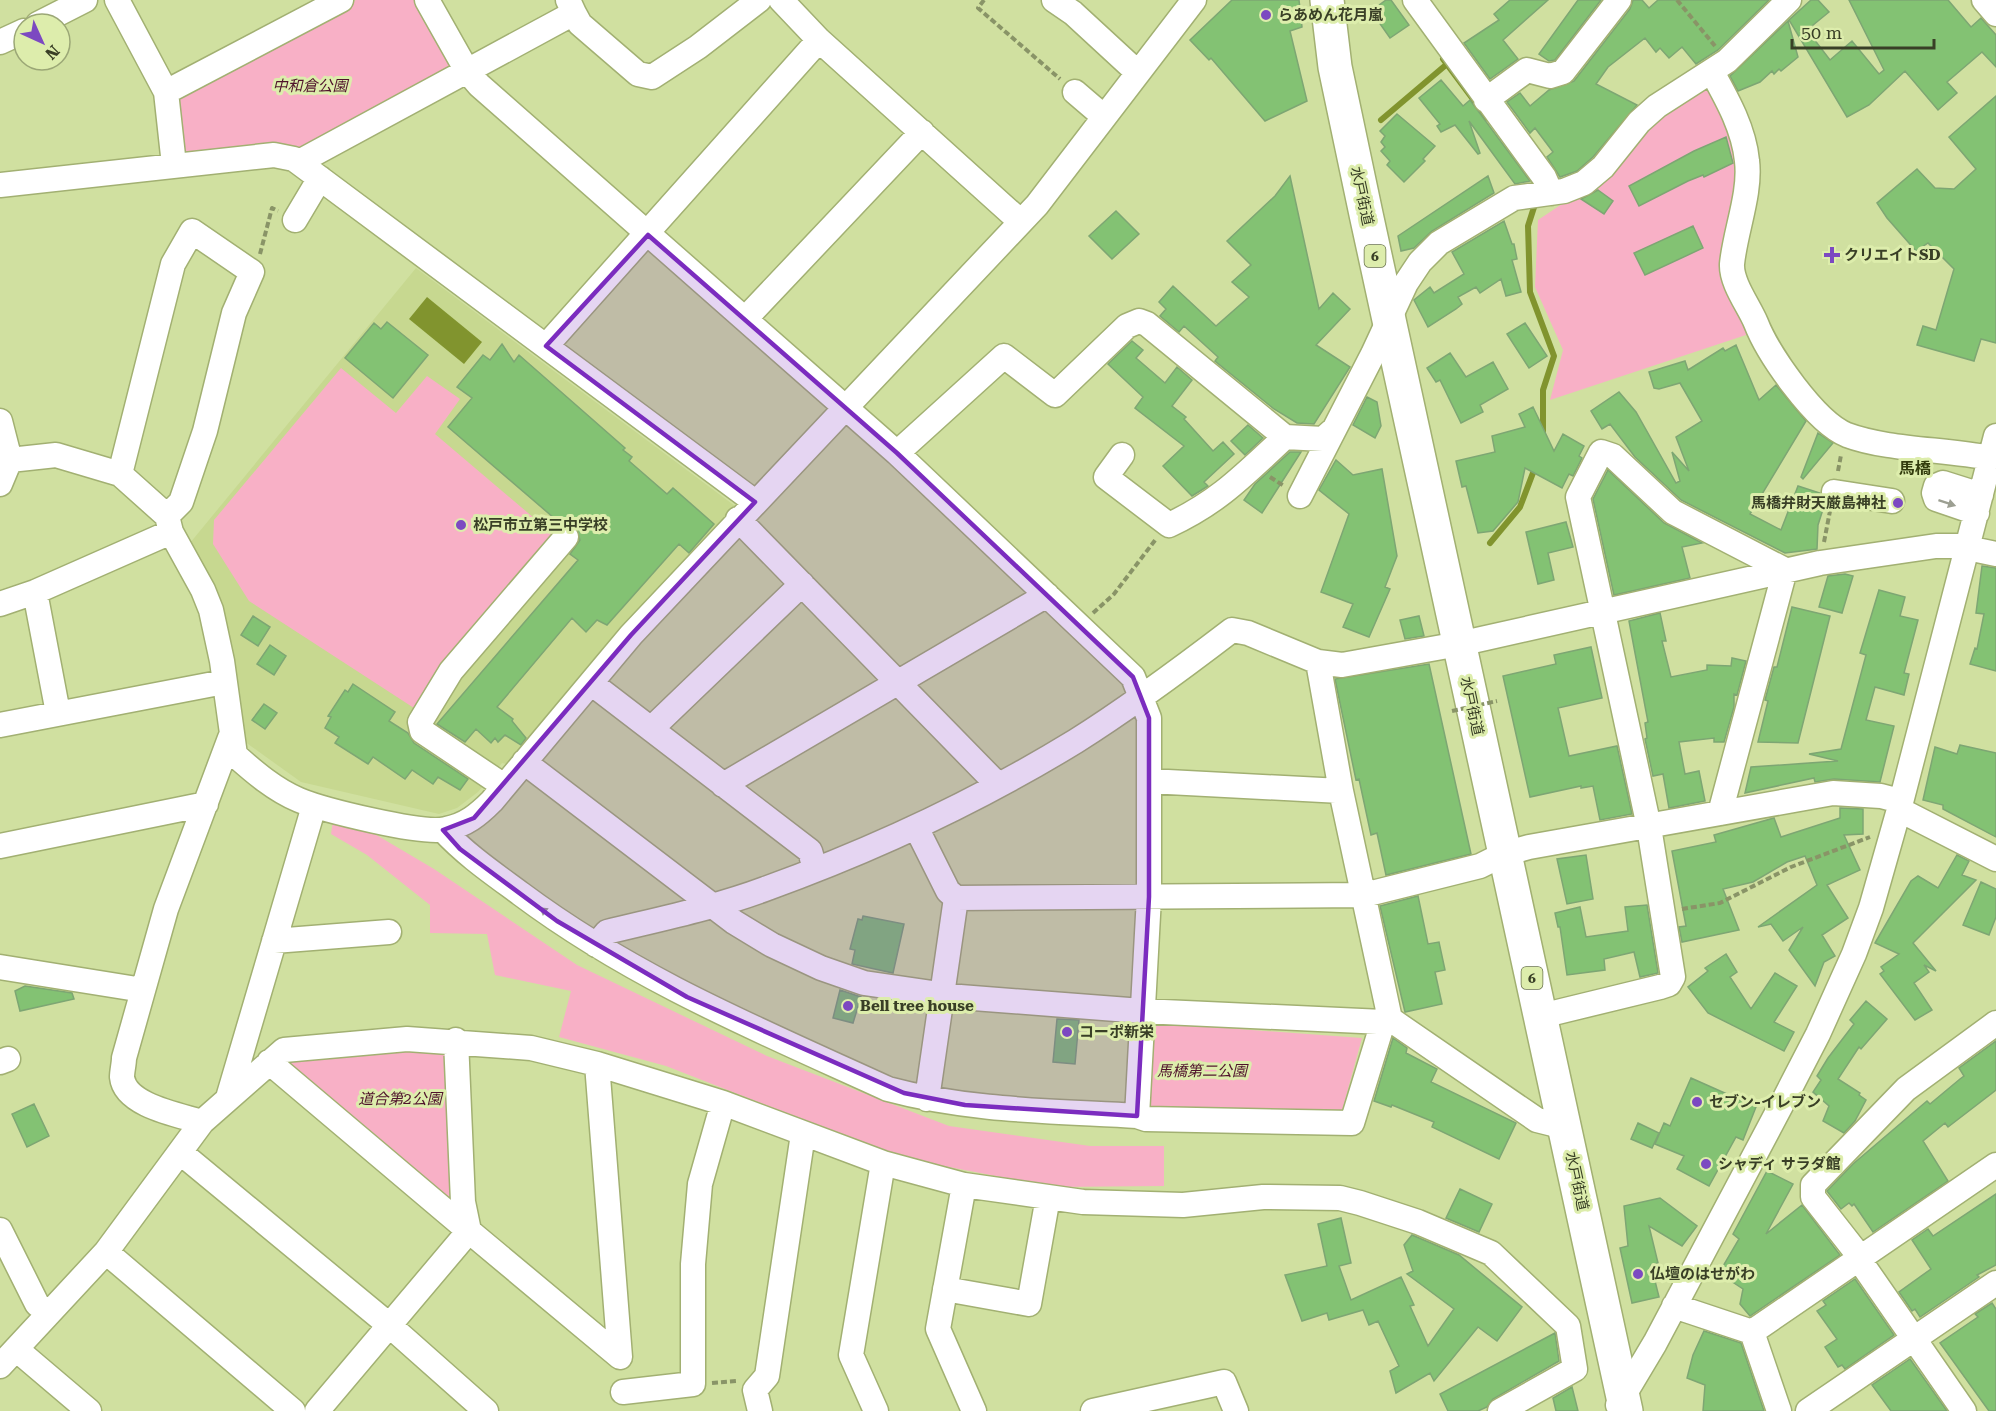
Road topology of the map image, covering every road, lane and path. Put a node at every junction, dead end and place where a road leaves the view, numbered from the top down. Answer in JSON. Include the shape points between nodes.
{"nodes":[{"id":1,"x":85,"y":0,"type":"edge"},
{"id":2,"x":117,"y":0,"type":"edge"},
{"id":3,"x":341,"y":0,"type":"edge"},
{"id":4,"x":427,"y":0,"type":"edge"},
{"id":5,"x":759,"y":0,"type":"edge"},
{"id":6,"x":781,"y":0,"type":"edge"},
{"id":7,"x":984,"y":0,"type":"edge"},
{"id":8,"x":1054,"y":0,"type":"edge"},
{"id":9,"x":1194,"y":0,"type":"edge"},
{"id":10,"x":1327,"y":0,"type":"edge"},
{"id":11,"x":1415,"y":0,"type":"edge"},
{"id":12,"x":1619,"y":0,"type":"edge"},
{"id":13,"x":1677,"y":0,"type":"edge"},
{"id":14,"x":1789,"y":0,"type":"edge"},
{"id":15,"x":1984,"y":0,"type":"edge"},
{"id":16,"x":571,"y":6,"type":"edge"},
{"id":17,"x":735,"y":8,"type":"edge"},
{"id":18,"x":62,"y":12,"type":"edge"},
{"id":19,"x":1996,"y":14,"type":"edge"},
{"id":20,"x":819,"y":40,"type":"junction"},
{"id":21,"x":1720,"y":67,"type":"junction"},
{"id":22,"x":467,"y":71,"type":"junction"},
{"id":23,"x":1137,"y":72,"type":"junction"},
{"id":24,"x":166,"y":92,"type":"junction"},
{"id":25,"x":1074,"y":92,"type":"joint"},
{"id":26,"x":1486,"y":100,"type":"junction"},
{"id":27,"x":1103,"y":116,"type":"junction"},
{"id":28,"x":922,"y":132,"type":"junction"},
{"id":29,"x":299,"y":162,"type":"junction"},
{"id":30,"x":174,"y":165,"type":"junction"},
{"id":31,"x":320,"y":178,"type":"junction"},
{"id":32,"x":0,"y":185,"type":"edge"},
{"id":33,"x":1541,"y":193,"type":"junction"},
{"id":34,"x":295,"y":220,"type":"joint"},
{"id":35,"x":1021,"y":222,"type":"junction"},
{"id":36,"x":648,"y":235,"type":"junction"},
{"id":37,"x":252,"y":272,"type":"junction"},
{"id":38,"x":745,"y":319,"type":"junction"},
{"id":39,"x":1389,"y":322,"type":"junction"},
{"id":40,"x":546,"y":346,"type":"junction"},
{"id":41,"x":845,"y":408,"type":"junction"},
{"id":42,"x":0,"y":421,"type":"edge"},
{"id":43,"x":1332,"y":431,"type":"junction"},
{"id":44,"x":1286,"y":437,"type":"junction"},
{"id":45,"x":1993,"y":447,"type":"edge"},
{"id":46,"x":897,"y":453,"type":"junction"},
{"id":47,"x":1122,"y":455,"type":"dead end"},
{"id":48,"x":10,"y":460,"type":"junction"},
{"id":49,"x":1254,"y":466,"type":"junction"},
{"id":50,"x":120,"y":474,"type":"junction"},
{"id":51,"x":0,"y":484,"type":"edge"},
{"id":52,"x":1834,"y":492,"type":"dead end"},
{"id":53,"x":1300,"y":496,"type":"joint"},
{"id":54,"x":1892,"y":501,"type":"dead end"},
{"id":55,"x":747,"y":510,"type":"junction"},
{"id":56,"x":169,"y":524,"type":"junction"},
{"id":57,"x":1169,"y":525,"type":"junction"},
{"id":58,"x":566,"y":537,"type":"dead end"},
{"id":59,"x":1968,"y":549,"type":"junction"},
{"id":60,"x":1996,"y":554,"type":"edge"},
{"id":61,"x":1785,"y":570,"type":"junction"},
{"id":62,"x":802,"y":584,"type":"junction"},
{"id":63,"x":35,"y":592,"type":"junction"},
{"id":64,"x":1047,"y":596,"type":"junction"},
{"id":65,"x":0,"y":604,"type":"edge"},
{"id":66,"x":1603,"y":612,"type":"junction"},
{"id":67,"x":1079,"y":626,"type":"junction"},
{"id":68,"x":1459,"y":644,"type":"junction"},
{"id":69,"x":1318,"y":662,"type":"junction"},
{"id":70,"x":224,"y":682,"type":"junction"},
{"id":71,"x":897,"y":682,"type":"junction"},
{"id":72,"x":591,"y":683,"type":"junction"},
{"id":73,"x":1142,"y":698,"type":"junction"},
{"id":74,"x":1497,"y":701,"type":"dead end"},
{"id":75,"x":1452,"y":711,"type":"dead end"},
{"id":76,"x":58,"y":713,"type":"junction"},
{"id":77,"x":0,"y":725,"type":"edge"},
{"id":78,"x":651,"y":729,"type":"junction"},
{"id":79,"x":230,"y":738,"type":"junction"},
{"id":80,"x":524,"y":762,"type":"junction"},
{"id":81,"x":1149,"y":781,"type":"junction"},
{"id":82,"x":723,"y":785,"type":"junction"},
{"id":83,"x":504,"y":786,"type":"junction"},
{"id":84,"x":998,"y":786,"type":"junction"},
{"id":85,"x":1341,"y":790,"type":"junction"},
{"id":86,"x":206,"y":804,"type":"junction"},
{"id":87,"x":315,"y":806,"type":"junction"},
{"id":88,"x":1900,"y":806,"type":"junction"},
{"id":89,"x":1720,"y":813,"type":"junction"},
{"id":90,"x":916,"y":827,"type":"junction"},
{"id":91,"x":1649,"y":827,"type":"junction"},
{"id":92,"x":443,"y":830,"type":"junction"},
{"id":93,"x":1890,"y":841,"type":"junction"},
{"id":94,"x":0,"y":846,"type":"edge"},
{"id":95,"x":1504,"y":854,"type":"junction"},
{"id":96,"x":1996,"y":859,"type":"edge"},
{"id":97,"x":815,"y":869,"type":"junction"},
{"id":98,"x":1364,"y":895,"type":"junction"},
{"id":99,"x":1149,"y":897,"type":"junction"},
{"id":100,"x":956,"y":898,"type":"junction"},
{"id":101,"x":711,"y":905,"type":"junction"},
{"id":102,"x":1662,"y":912,"type":"junction"},
{"id":103,"x":389,"y":932,"type":"dead end"},
{"id":104,"x":274,"y":941,"type":"junction"},
{"id":105,"x":596,"y":945,"type":"junction"},
{"id":106,"x":0,"y":967,"type":"edge"},
{"id":107,"x":143,"y":990,"type":"junction"},
{"id":108,"x":943,"y":995,"type":"junction"},
{"id":109,"x":1142,"y":1011,"type":"junction"},
{"id":110,"x":1541,"y":1016,"type":"junction"},
{"id":111,"x":1387,"y":1020,"type":"junction"},
{"id":112,"x":1996,"y":1023,"type":"edge"},
{"id":113,"x":456,"y":1040,"type":"junction"},
{"id":114,"x":269,"y":1062,"type":"junction"},
{"id":115,"x":597,"y":1064,"type":"junction"},
{"id":116,"x":228,"y":1098,"type":"junction"},
{"id":117,"x":927,"y":1099,"type":"junction"},
{"id":118,"x":723,"y":1103,"type":"junction"},
{"id":119,"x":1137,"y":1116,"type":"junction"},
{"id":120,"x":202,"y":1122,"type":"junction"},
{"id":121,"x":1565,"y":1127,"type":"junction"},
{"id":122,"x":802,"y":1134,"type":"junction"},
{"id":123,"x":181,"y":1153,"type":"junction"},
{"id":124,"x":884,"y":1163,"type":"junction"},
{"id":125,"x":1996,"y":1165,"type":"edge"},
{"id":126,"x":964,"y":1185,"type":"junction"},
{"id":127,"x":1048,"y":1197,"type":"junction"},
{"id":128,"x":0,"y":1230,"type":"edge"},
{"id":129,"x":469,"y":1231,"type":"junction"},
{"id":130,"x":106,"y":1252,"type":"junction"},
{"id":131,"x":1859,"y":1257,"type":"junction"},
{"id":132,"x":1996,"y":1283,"type":"edge"},
{"id":133,"x":945,"y":1289,"type":"junction"},
{"id":134,"x":1674,"y":1306,"type":"junction"},
{"id":135,"x":48,"y":1313,"type":"junction"},
{"id":136,"x":389,"y":1325,"type":"junction"},
{"id":137,"x":1752,"y":1332,"type":"junction"},
{"id":138,"x":1915,"y":1338,"type":"junction"},
{"id":139,"x":620,"y":1357,"type":"junction"},
{"id":140,"x":8,"y":1358,"type":"edge"},
{"id":141,"x":693,"y":1384,"type":"junction"},
{"id":142,"x":760,"y":1386,"type":"junction"},
{"id":143,"x":624,"y":1401,"type":"edge"},
{"id":144,"x":1620,"y":1407,"type":"edge"},
{"id":145,"x":89,"y":1411,"type":"edge"},
{"id":146,"x":293,"y":1411,"type":"edge"},
{"id":147,"x":318,"y":1411,"type":"edge"},
{"id":148,"x":486,"y":1411,"type":"edge"},
{"id":149,"x":760,"y":1411,"type":"edge"},
{"id":150,"x":876,"y":1411,"type":"edge"},
{"id":151,"x":974,"y":1411,"type":"edge"},
{"id":152,"x":1093,"y":1411,"type":"edge"},
{"id":153,"x":1236,"y":1411,"type":"edge"},
{"id":154,"x":1500,"y":1411,"type":"edge"},
{"id":155,"x":1779,"y":1411,"type":"edge"},
{"id":156,"x":1808,"y":1411,"type":"edge"},
{"id":157,"x":1964,"y":1411,"type":"edge"}],
"edges":[{"from":1,"to":18,"type":"street"},
{"from":2,"to":24,"type":"street"},
{"from":3,"to":24,"type":"street"},
{"from":4,"to":22,"type":"street"},
{"from":5,"to":17,"type":"street"},
{"from":6,"to":20,"type":"street"},
{"from":7,"to":25,"type":"path","via":[[978,8]]},
{"from":8,"to":23,"type":"street"},
{"from":9,"to":23,"type":"street"},
{"from":10,"to":39,"type":"highway","name":"水戸街道","number":"6","via":[[1335,67]]},
{"from":11,"to":26,"type":"street"},
{"from":12,"to":26,"type":"street","via":[[1563,72],[1550,76],[1527,70]]},
{"from":13,"to":21,"type":"path"},
{"from":14,"to":21,"type":"street"},
{"from":15,"to":19,"type":"street"},
{"from":16,"to":17,"type":"street","via":[[580,24],[638,74],[652,77]]},
{"from":16,"to":22,"type":"street"},
{"from":20,"to":28,"type":"street"},
{"from":20,"to":36,"type":"street"},
{"from":21,"to":33,"type":"street","via":[[1657,106],[1584,183],[1563,191]]},
{"from":21,"to":45,"type":"street","via":[[1748,162],[1732,267],[1762,339],[1779,366],[1814,408],[1845,434],[1891,445],[1964,452]]},
{"from":22,"to":29,"type":"street"},
{"from":22,"to":36,"type":"street"},
{"from":23,"to":27,"type":"street"},
{"from":24,"to":30,"type":"street"},
{"from":25,"to":27,"type":"street"},
{"from":26,"to":33,"type":"street","via":[[1544,177]]},
{"from":27,"to":35,"type":"street"},
{"from":28,"to":35,"type":"street"},
{"from":28,"to":38,"type":"street"},
{"from":29,"to":30,"type":"street","via":[[274,155]]},
{"from":29,"to":31,"type":"street"},
{"from":30,"to":32,"type":"street"},
{"from":31,"to":34,"type":"street"},
{"from":31,"to":40,"type":"street"},
{"from":33,"to":39,"type":"street","via":[[1514,198],[1439,243],[1406,283]]},
{"from":34,"to":37,"type":"path","via":[[272,208]]},
{"from":35,"to":41,"type":"street"},
{"from":36,"to":38,"type":"street"},
{"from":36,"to":40,"type":"street"},
{"from":37,"to":50,"type":"street","via":[[192,231],[173,264]]},
{"from":37,"to":56,"type":"street","via":[[234,313],[205,431],[181,502]]},
{"from":38,"to":41,"type":"street"},
{"from":39,"to":43,"type":"street"},
{"from":39,"to":68,"type":"highway","name":"水戸街道","number":"6"},
{"from":40,"to":55,"type":"street"},
{"from":41,"to":46,"type":"street"},
{"from":41,"to":55,"type":"street"},
{"from":42,"to":48,"type":"street"},
{"from":43,"to":44,"type":"street","via":[[1323,439]]},
{"from":43,"to":53,"type":"street"},
{"from":44,"to":46,"type":"street","via":[[1139,321],[1122,330],[1055,395],[1004,356]]},
{"from":44,"to":49,"type":"street"},
{"from":45,"to":59,"type":"street"},
{"from":46,"to":64,"type":"street"},
{"from":47,"to":57,"type":"street","via":[[1106,477]]},
{"from":48,"to":50,"type":"street","via":[[56,455]]},
{"from":48,"to":51,"type":"street"},
{"from":49,"to":53,"type":"path"},
{"from":49,"to":57,"type":"street","via":[[1219,498]]},
{"from":50,"to":56,"type":"street"},
{"from":52,"to":54,"type":"street"},
{"from":55,"to":62,"type":"street"},
{"from":55,"to":72,"type":"street"},
{"from":56,"to":63,"type":"street"},
{"from":56,"to":70,"type":"street","via":[[204,590],[219,642]]},
{"from":57,"to":67,"type":"path","via":[[1114,594]]},
{"from":58,"to":83,"type":"street","via":[[451,671],[420,722],[422,731]]},
{"from":59,"to":60,"type":"street"},
{"from":59,"to":61,"type":"street","via":[[1936,546]]},
{"from":59,"to":88,"type":"street"},
{"from":61,"to":66,"type":"street"},
{"from":61,"to":66,"type":"street","via":[[1673,512],[1613,456],[1601,452],[1578,497]]},
{"from":61,"to":89,"type":"street"},
{"from":62,"to":71,"type":"street"},
{"from":62,"to":78,"type":"street"},
{"from":63,"to":65,"type":"street"},
{"from":63,"to":76,"type":"street"},
{"from":64,"to":67,"type":"street"},
{"from":64,"to":71,"type":"street"},
{"from":66,"to":68,"type":"street"},
{"from":66,"to":91,"type":"street"},
{"from":67,"to":73,"type":"street","via":[[1133,677]]},
{"from":68,"to":69,"type":"street","via":[[1342,665]]},
{"from":68,"to":95,"type":"highway","name":"水戸街道","number":"6"},
{"from":69,"to":73,"type":"street","via":[[1232,630]]},
{"from":69,"to":85,"type":"street"},
{"from":70,"to":76,"type":"street"},
{"from":70,"to":79,"type":"street"},
{"from":71,"to":82,"type":"street"},
{"from":71,"to":84,"type":"street"},
{"from":72,"to":78,"type":"street"},
{"from":72,"to":80,"type":"street"},
{"from":73,"to":81,"type":"street","via":[[1149,718]]},
{"from":73,"to":84,"type":"street"},
{"from":74,"to":75,"type":"path","bridge":true},
{"from":76,"to":77,"type":"street"},
{"from":78,"to":82,"type":"street"},
{"from":79,"to":86,"type":"street"},
{"from":79,"to":87,"type":"street","via":[[235,755],[251,769],[285,793]]},
{"from":80,"to":83,"type":"street"},
{"from":80,"to":101,"type":"street"},
{"from":81,"to":85,"type":"street"},
{"from":81,"to":99,"type":"street"},
{"from":82,"to":97,"type":"street","via":[[810,851]]},
{"from":83,"to":92,"type":"street","via":[[474,818]]},
{"from":84,"to":90,"type":"street"},
{"from":85,"to":98,"type":"street"},
{"from":86,"to":94,"type":"street"},
{"from":86,"to":107,"type":"street","via":[[166,909]]},
{"from":87,"to":92,"type":"street","via":[[408,827]]},
{"from":87,"to":104,"type":"street"},
{"from":88,"to":89,"type":"street","via":[[1900,801],[1881,796],[1833,793]]},
{"from":88,"to":93,"type":"street"},
{"from":88,"to":96,"type":"street","via":[[1900,810]]},
{"from":89,"to":91,"type":"street"},
{"from":90,"to":97,"type":"street"},
{"from":90,"to":100,"type":"street","via":[[948,891]]},
{"from":91,"to":95,"type":"street"},
{"from":91,"to":102,"type":"street"},
{"from":105,"to":92,"type":"street","one_way":true,"via":[[460,849]]},
{"from":93,"to":102,"type":"path","via":[[1876,835],[1791,867],[1720,903]]},
{"from":93,"to":134,"type":"street","via":[[1858,945],[1827,1016]]},
{"from":95,"to":98,"type":"street","via":[[1480,866]]},
{"from":95,"to":110,"type":"highway","name":"水戸街道","number":"6"},
{"from":97,"to":101,"type":"street","via":[[764,890]]},
{"from":98,"to":99,"type":"street"},
{"from":98,"to":111,"type":"street"},
{"from":99,"to":100,"type":"street"},
{"from":99,"to":109,"type":"street"},
{"from":100,"to":108,"type":"street"},
{"from":101,"to":105,"type":"street","via":[[607,932]]},
{"from":101,"to":108,"type":"street","via":[[772,945],[821,968],[864,983]]},
{"from":102,"to":110,"type":"street","via":[[1673,977],[1669,984]]},
{"from":103,"to":104,"type":"street"},
{"from":104,"to":116,"type":"street"},
{"from":105,"to":117,"type":"street","via":[[687,997],[888,1089]]},
{"from":106,"to":107,"type":"street"},
{"from":107,"to":120,"type":"street","via":[[122,1078],[130,1092],[147,1106]]},
{"from":108,"to":109,"type":"street"},
{"from":108,"to":117,"type":"street"},
{"from":109,"to":111,"type":"street"},
{"from":109,"to":119,"type":"street"},
{"from":110,"to":121,"type":"highway","name":"水戸街道","number":"6"},
{"from":111,"to":119,"type":"street","via":[[1352,1123],[1254,1123]]},
{"from":111,"to":121,"type":"street","via":[[1537,1120]]},
{"from":112,"to":131,"type":"street","via":[[1906,1089],[1814,1185],[1813,1197]]},
{"from":113,"to":114,"type":"street","via":[[407,1039],[284,1050]]},
{"from":113,"to":115,"type":"street","via":[[531,1048]]},
{"from":113,"to":129,"type":"street","via":[[463,1202]]},
{"from":114,"to":116,"type":"street"},
{"from":114,"to":129,"type":"street"},
{"from":115,"to":118,"type":"street"},
{"from":115,"to":139,"type":"street"},
{"from":116,"to":120,"type":"street"},
{"from":117,"to":119,"type":"street"},
{"from":118,"to":122,"type":"street"},
{"from":118,"to":141,"type":"street","via":[[700,1184],[693,1263]]},
{"from":120,"to":123,"type":"street"},
{"from":121,"to":144,"type":"highway","name":"水戸街道","number":"6"},
{"from":122,"to":124,"type":"street"},
{"from":122,"to":142,"type":"street","via":[[767,1376]]},
{"from":123,"to":130,"type":"street"},
{"from":123,"to":136,"type":"street"},
{"from":124,"to":126,"type":"street"},
{"from":124,"to":150,"type":"street","via":[[851,1355]]},
{"from":125,"to":131,"type":"street"},
{"from":126,"to":127,"type":"street"},
{"from":126,"to":133,"type":"street"},
{"from":127,"to":133,"type":"street","via":[[1029,1304]]},
{"from":127,"to":154,"type":"street","via":[[1183,1205],[1263,1197],[1340,1198],[1418,1222],[1491,1253],[1568,1326],[1575,1370]]},
{"from":128,"to":135,"type":"street","via":[[37,1304]]},
{"from":129,"to":136,"type":"street"},
{"from":129,"to":139,"type":"street"},
{"from":130,"to":135,"type":"street"},
{"from":130,"to":146,"type":"street"},
{"from":131,"to":137,"type":"street"},
{"from":131,"to":138,"type":"street"},
{"from":132,"to":138,"type":"street"},
{"from":133,"to":151,"type":"street","via":[[938,1329]]},
{"from":134,"to":137,"type":"street"},
{"from":134,"to":144,"type":"street"},
{"from":135,"to":140,"type":"street"},
{"from":136,"to":147,"type":"street"},
{"from":136,"to":148,"type":"street"},
{"from":137,"to":155,"type":"street"},
{"from":138,"to":156,"type":"street"},
{"from":138,"to":157,"type":"street"},
{"from":139,"to":143,"type":"street"},
{"from":140,"to":145,"type":"street"},
{"from":141,"to":142,"type":"path","via":[[752,1380]]},
{"from":141,"to":143,"type":"street"},
{"from":142,"to":149,"type":"street","via":[[755,1390]]},
{"from":152,"to":153,"type":"street","via":[[1224,1382]]}]}
